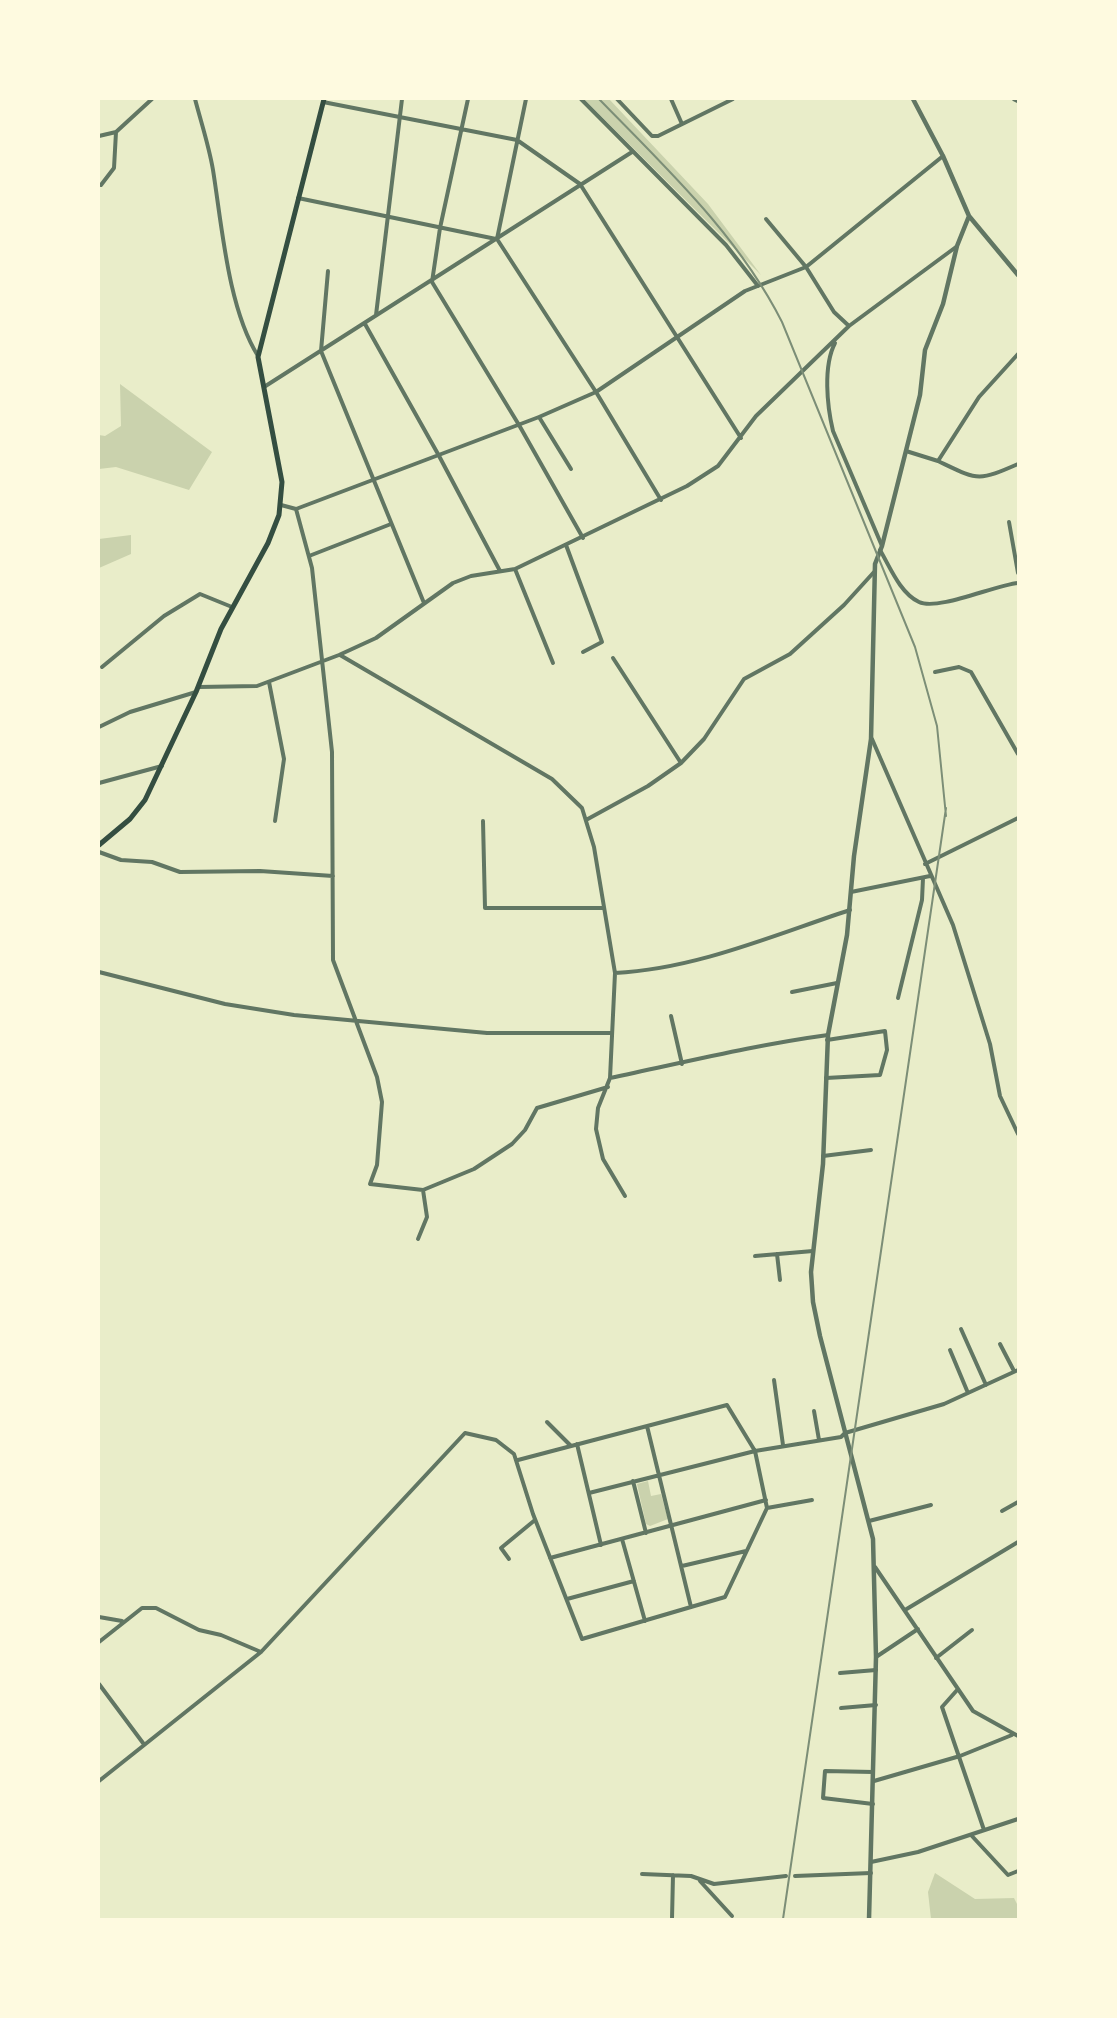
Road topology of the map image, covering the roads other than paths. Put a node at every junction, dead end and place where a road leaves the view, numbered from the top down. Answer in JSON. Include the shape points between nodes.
{"nodes":[{"id":1,"x":152,"y":99,"type":"edge"},
{"id":2,"x":195,"y":99,"type":"edge"},
{"id":3,"x":402,"y":99,"type":"edge"},
{"id":4,"x":468,"y":99,"type":"edge"},
{"id":5,"x":526,"y":99,"type":"edge"},
{"id":6,"x":582,"y":99,"type":"edge"},
{"id":7,"x":617,"y":99,"type":"edge"},
{"id":8,"x":671,"y":99,"type":"edge"},
{"id":9,"x":733,"y":99,"type":"edge"},
{"id":10,"x":913,"y":99,"type":"edge"},
{"id":11,"x":323,"y":101,"type":"edge"},
{"id":12,"x":399,"y":118,"type":"junction"},
{"id":13,"x":682,"y":124,"type":"junction"},
{"id":14,"x":461,"y":130,"type":"junction"},
{"id":15,"x":116,"y":132,"type":"junction"},
{"id":16,"x":99,"y":136,"type":"edge"},
{"id":17,"x":517,"y":140,"type":"junction"},
{"id":18,"x":632,"y":152,"type":"junction"},
{"id":19,"x":943,"y":156,"type":"junction"},
{"id":20,"x":580,"y":184,"type":"junction"},
{"id":21,"x":101,"y":185,"type":"dead end"},
{"id":22,"x":298,"y":198,"type":"junction"},
{"id":23,"x":387,"y":215,"type":"junction"},
{"id":24,"x":969,"y":216,"type":"junction"},
{"id":25,"x":766,"y":219,"type":"dead end"},
{"id":26,"x":440,"y":228,"type":"junction"},
{"id":27,"x":497,"y":239,"type":"junction"},
{"id":28,"x":957,"y":246,"type":"junction"},
{"id":29,"x":806,"y":267,"type":"junction"},
{"id":30,"x":328,"y":271,"type":"dead end"},
{"id":31,"x":1018,"y":275,"type":"edge"},
{"id":32,"x":432,"y":282,"type":"junction"},
{"id":33,"x":758,"y":286,"type":"junction"},
{"id":34,"x":376,"y":315,"type":"junction"},
{"id":35,"x":364,"y":324,"type":"junction"},
{"id":36,"x":849,"y":327,"type":"junction"},
{"id":37,"x":676,"y":339,"type":"junction"},
{"id":38,"x":836,"y":339,"type":"junction"},
{"id":39,"x":321,"y":351,"type":"junction"},
{"id":40,"x":1018,"y":354,"type":"edge"},
{"id":41,"x":258,"y":357,"type":"junction"},
{"id":42,"x":264,"y":387,"type":"junction"},
{"id":43,"x":596,"y":392,"type":"junction"},
{"id":44,"x":539,"y":417,"type":"junction"},
{"id":45,"x":519,"y":425,"type":"junction"},
{"id":46,"x":741,"y":438,"type":"junction"},
{"id":47,"x":906,"y":451,"type":"junction"},
{"id":48,"x":438,"y":454,"type":"junction"},
{"id":49,"x":938,"y":461,"type":"junction"},
{"id":50,"x":1018,"y":464,"type":"edge"},
{"id":51,"x":571,"y":469,"type":"dead end"},
{"id":52,"x":373,"y":479,"type":"junction"},
{"id":53,"x":661,"y":500,"type":"junction"},
{"id":54,"x":281,"y":505,"type":"junction"},
{"id":55,"x":296,"y":509,"type":"junction"},
{"id":56,"x":1009,"y":522,"type":"dead end"},
{"id":57,"x":391,"y":524,"type":"junction"},
{"id":58,"x":583,"y":538,"type":"junction"},
{"id":59,"x":566,"y":545,"type":"junction"},
{"id":60,"x":881,"y":548,"type":"junction"},
{"id":61,"x":309,"y":556,"type":"junction"},
{"id":62,"x":515,"y":569,"type":"junction"},
{"id":63,"x":875,"y":571,"type":"junction"},
{"id":64,"x":500,"y":572,"type":"junction"},
{"id":65,"x":1018,"y":573,"type":"edge"},
{"id":66,"x":1018,"y":583,"type":"edge"},
{"id":67,"x":424,"y":603,"type":"junction"},
{"id":68,"x":232,"y":607,"type":"junction"},
{"id":69,"x":583,"y":652,"type":"dead end"},
{"id":70,"x":339,"y":655,"type":"junction"},
{"id":71,"x":613,"y":658,"type":"dead end"},
{"id":72,"x":323,"y":661,"type":"junction"},
{"id":73,"x":553,"y":663,"type":"dead end"},
{"id":74,"x":102,"y":667,"type":"dead end"},
{"id":75,"x":935,"y":672,"type":"dead end"},
{"id":76,"x":269,"y":682,"type":"junction"},
{"id":77,"x":197,"y":689,"type":"junction"},
{"id":78,"x":99,"y":727,"type":"edge"},
{"id":79,"x":871,"y":739,"type":"junction"},
{"id":80,"x":1018,"y":754,"type":"edge"},
{"id":81,"x":681,"y":763,"type":"junction"},
{"id":82,"x":162,"y":766,"type":"junction"},
{"id":83,"x":99,"y":783,"type":"edge"},
{"id":84,"x":1018,"y":818,"type":"edge"},
{"id":85,"x":586,"y":820,"type":"junction"},
{"id":86,"x":275,"y":821,"type":"dead end"},
{"id":87,"x":483,"y":821,"type":"dead end"},
{"id":88,"x":99,"y":845,"type":"edge"},
{"id":89,"x":99,"y":852,"type":"edge"},
{"id":90,"x":925,"y":864,"type":"junction"},
{"id":91,"x":333,"y":876,"type":"junction"},
{"id":92,"x":930,"y":876,"type":"junction"},
{"id":93,"x":923,"y":878,"type":"junction"},
{"id":94,"x":851,"y":891,"type":"junction"},
{"id":95,"x":604,"y":908,"type":"junction"},
{"id":96,"x":850,"y":910,"type":"junction"},
{"id":97,"x":99,"y":972,"type":"edge"},
{"id":98,"x":615,"y":973,"type":"junction"},
{"id":99,"x":837,"y":983,"type":"junction"},
{"id":100,"x":792,"y":992,"type":"dead end"},
{"id":101,"x":898,"y":998,"type":"dead end"},
{"id":102,"x":671,"y":1016,"type":"dead end"},
{"id":103,"x":354,"y":1019,"type":"junction"},
{"id":104,"x":612,"y":1033,"type":"junction"},
{"id":105,"x":827,"y":1038,"type":"junction"},
{"id":106,"x":682,"y":1064,"type":"junction"},
{"id":107,"x":610,"y":1078,"type":"junction"},
{"id":108,"x":826,"y":1078,"type":"junction"},
{"id":109,"x":608,"y":1087,"type":"junction"},
{"id":110,"x":1018,"y":1134,"type":"edge"},
{"id":111,"x":872,"y":1150,"type":"dead end"},
{"id":112,"x":823,"y":1156,"type":"junction"},
{"id":113,"x":423,"y":1190,"type":"junction"},
{"id":114,"x":625,"y":1196,"type":"dead end"},
{"id":115,"x":418,"y":1239,"type":"dead end"},
{"id":116,"x":813,"y":1251,"type":"junction"},
{"id":117,"x":777,"y":1254,"type":"junction"},
{"id":118,"x":755,"y":1256,"type":"dead end"},
{"id":119,"x":780,"y":1280,"type":"dead end"},
{"id":120,"x":961,"y":1329,"type":"dead end"},
{"id":121,"x":999,"y":1344,"type":"dead end"},
{"id":122,"x":950,"y":1350,"type":"dead end"},
{"id":123,"x":1016,"y":1370,"type":"edge"},
{"id":124,"x":774,"y":1380,"type":"dead end"},
{"id":125,"x":986,"y":1385,"type":"junction"},
{"id":126,"x":968,"y":1394,"type":"junction"},
{"id":127,"x":814,"y":1411,"type":"dead end"},
{"id":128,"x":548,"y":1422,"type":"dead end"},
{"id":129,"x":647,"y":1426,"type":"junction"},
{"id":130,"x":845,"y":1433,"type":"junction"},
{"id":131,"x":819,"y":1440,"type":"junction"},
{"id":132,"x":577,"y":1444,"type":"junction"},
{"id":133,"x":783,"y":1445,"type":"junction"},
{"id":134,"x":571,"y":1446,"type":"junction"},
{"id":135,"x":755,"y":1451,"type":"junction"},
{"id":136,"x":518,"y":1460,"type":"junction"},
{"id":137,"x":659,"y":1475,"type":"junction"},
{"id":138,"x":633,"y":1481,"type":"junction"},
{"id":139,"x":589,"y":1492,"type":"junction"},
{"id":140,"x":766,"y":1500,"type":"junction"},
{"id":141,"x":812,"y":1500,"type":"dead end"},
{"id":142,"x":1018,"y":1502,"type":"edge"},
{"id":143,"x":931,"y":1505,"type":"dead end"},
{"id":144,"x":767,"y":1508,"type":"junction"},
{"id":145,"x":1002,"y":1511,"type":"dead end"},
{"id":146,"x":535,"y":1520,"type":"junction"},
{"id":147,"x":869,"y":1521,"type":"junction"},
{"id":148,"x":672,"y":1526,"type":"junction"},
{"id":149,"x":646,"y":1533,"type":"junction"},
{"id":150,"x":622,"y":1539,"type":"junction"},
{"id":151,"x":1018,"y":1542,"type":"edge"},
{"id":152,"x":601,"y":1545,"type":"junction"},
{"id":153,"x":746,"y":1551,"type":"junction"},
{"id":154,"x":550,"y":1558,"type":"junction"},
{"id":155,"x":509,"y":1559,"type":"dead end"},
{"id":156,"x":682,"y":1566,"type":"junction"},
{"id":157,"x":875,"y":1568,"type":"junction"},
{"id":158,"x":634,"y":1581,"type":"junction"},
{"id":159,"x":567,"y":1599,"type":"junction"},
{"id":160,"x":691,"y":1607,"type":"junction"},
{"id":161,"x":905,"y":1610,"type":"junction"},
{"id":162,"x":99,"y":1617,"type":"edge"},
{"id":163,"x":123,"y":1621,"type":"junction"},
{"id":164,"x":645,"y":1621,"type":"junction"},
{"id":165,"x":918,"y":1629,"type":"junction"},
{"id":166,"x":972,"y":1630,"type":"dead end"},
{"id":167,"x":99,"y":1642,"type":"edge"},
{"id":168,"x":261,"y":1652,"type":"junction"},
{"id":169,"x":876,"y":1657,"type":"junction"},
{"id":170,"x":936,"y":1658,"type":"junction"},
{"id":171,"x":876,"y":1670,"type":"junction"},
{"id":172,"x":840,"y":1673,"type":"dead end"},
{"id":173,"x":99,"y":1684,"type":"edge"},
{"id":174,"x":958,"y":1689,"type":"junction"},
{"id":175,"x":876,"y":1705,"type":"junction"},
{"id":176,"x":842,"y":1708,"type":"dead end"},
{"id":177,"x":1016,"y":1736,"type":"edge"},
{"id":178,"x":143,"y":1743,"type":"junction"},
{"id":179,"x":960,"y":1756,"type":"junction"},
{"id":180,"x":874,"y":1772,"type":"junction"},
{"id":181,"x":99,"y":1780,"type":"edge"},
{"id":182,"x":874,"y":1781,"type":"junction"},
{"id":183,"x":873,"y":1804,"type":"junction"},
{"id":184,"x":1018,"y":1819,"type":"edge"},
{"id":185,"x":984,"y":1830,"type":"junction"},
{"id":186,"x":971,"y":1834,"type":"junction"},
{"id":187,"x":871,"y":1862,"type":"junction"},
{"id":188,"x":1018,"y":1871,"type":"edge"},
{"id":189,"x":871,"y":1873,"type":"junction"},
{"id":190,"x":642,"y":1874,"type":"dead end"},
{"id":191,"x":673,"y":1875,"type":"junction"},
{"id":192,"x":786,"y":1876,"type":"dead end"},
{"id":193,"x":795,"y":1876,"type":"dead end"},
{"id":194,"x":699,"y":1880,"type":"junction"},
{"id":195,"x":732,"y":1916,"type":"dead end"},
{"id":196,"x":672,"y":1919,"type":"edge"},
{"id":197,"x":869,"y":1919,"type":"edge"}],
"edges":[{"from":1,"to":15,"type":"street"},
{"from":2,"to":41,"type":"street","via":[[213,168],[219,221],[241,316]]},
{"from":3,"to":12,"type":"street"},
{"from":4,"to":14,"type":"street"},
{"from":5,"to":17,"type":"street"},
{"from":6,"to":18,"type":"street"},
{"from":7,"to":13,"type":"street","via":[[652,136]]},
{"from":8,"to":13,"type":"street"},
{"from":9,"to":13,"type":"street"},
{"from":10,"to":19,"type":"street"},
{"from":11,"to":12,"type":"street"},
{"from":11,"to":22,"type":"main road"},
{"from":12,"to":14,"type":"street"},
{"from":12,"to":23,"type":"street"},
{"from":14,"to":17,"type":"street"},
{"from":14,"to":26,"type":"street"},
{"from":15,"to":16,"type":"street"},
{"from":15,"to":21,"type":"street","via":[[114,168]]},
{"from":17,"to":20,"type":"street"},
{"from":17,"to":27,"type":"street"},
{"from":18,"to":20,"type":"street"},
{"from":18,"to":33,"type":"street","via":[[726,245]]},
{"from":19,"to":24,"type":"street"},
{"from":19,"to":29,"type":"street"},
{"from":20,"to":27,"type":"street"},
{"from":20,"to":37,"type":"street"},
{"from":22,"to":23,"type":"street"},
{"from":22,"to":41,"type":"main road"},
{"from":23,"to":26,"type":"street"},
{"from":23,"to":34,"type":"street"},
{"from":24,"to":28,"type":"street"},
{"from":24,"to":31,"type":"street"},
{"from":25,"to":29,"type":"street"},
{"from":26,"to":27,"type":"street"},
{"from":26,"to":32,"type":"street"},
{"from":27,"to":32,"type":"street"},
{"from":27,"to":43,"type":"street"},
{"from":28,"to":36,"type":"street"},
{"from":28,"to":47,"type":"street","via":[[925,350],[920,395]]},
{"from":29,"to":33,"type":"street"},
{"from":29,"to":36,"type":"street","via":[[834,312]]},
{"from":30,"to":39,"type":"street"},
{"from":32,"to":34,"type":"street"},
{"from":32,"to":45,"type":"street"},
{"from":33,"to":37,"type":"street"},
{"from":34,"to":35,"type":"street"},
{"from":35,"to":39,"type":"street"},
{"from":35,"to":48,"type":"street"},
{"from":36,"to":38,"type":"street"},
{"from":37,"to":43,"type":"street"},
{"from":37,"to":46,"type":"street"},
{"from":38,"to":46,"type":"street","via":[[756,416]]},
{"from":38,"to":60,"type":"street","via":[[831,350],[830,417]]},
{"from":39,"to":42,"type":"street"},
{"from":39,"to":52,"type":"street"},
{"from":40,"to":49,"type":"street","via":[[979,397]]},
{"from":41,"to":42,"type":"main road"},
{"from":42,"to":54,"type":"main road","via":[[282,482]]},
{"from":43,"to":44,"type":"street"},
{"from":43,"to":53,"type":"street"},
{"from":44,"to":45,"type":"street"},
{"from":44,"to":51,"type":"street"},
{"from":45,"to":48,"type":"street"},
{"from":45,"to":58,"type":"street"},
{"from":46,"to":53,"type":"street","via":[[717,466]]},
{"from":47,"to":49,"type":"street"},
{"from":47,"to":60,"type":"street"},
{"from":48,"to":52,"type":"street"},
{"from":48,"to":64,"type":"street"},
{"from":49,"to":50,"type":"street","via":[[970,476],[987,478]]},
{"from":52,"to":55,"type":"street"},
{"from":52,"to":57,"type":"street"},
{"from":53,"to":58,"type":"street"},
{"from":54,"to":55,"type":"street"},
{"from":54,"to":68,"type":"main road","via":[[268,543]]},
{"from":55,"to":61,"type":"street"},
{"from":56,"to":65,"type":"street"},
{"from":57,"to":61,"type":"street"},
{"from":57,"to":67,"type":"street"},
{"from":58,"to":59,"type":"street"},
{"from":59,"to":62,"type":"street"},
{"from":59,"to":69,"type":"street","via":[[602,642]]},
{"from":60,"to":63,"type":"street"},
{"from":60,"to":66,"type":"street","via":[[901,584],[923,603],[956,600]]},
{"from":61,"to":72,"type":"street"},
{"from":62,"to":64,"type":"street"},
{"from":62,"to":73,"type":"street"},
{"from":63,"to":79,"type":"street"},
{"from":63,"to":81,"type":"street","via":[[790,654],[744,678],[704,739]]},
{"from":64,"to":67,"type":"street","via":[[453,583]]},
{"from":67,"to":70,"type":"street","via":[[376,638]]},
{"from":68,"to":74,"type":"street","via":[[200,594],[164,616]]},
{"from":68,"to":77,"type":"main road"},
{"from":70,"to":72,"type":"street"},
{"from":70,"to":85,"type":"street","via":[[552,779],[573,798]]},
{"from":71,"to":81,"type":"street"},
{"from":72,"to":76,"type":"street"},
{"from":72,"to":91,"type":"street","via":[[332,752]]},
{"from":75,"to":80,"type":"street","via":[[959,667],[971,672]]},
{"from":76,"to":77,"type":"street"},
{"from":76,"to":86,"type":"street","via":[[284,759]]},
{"from":77,"to":78,"type":"street"},
{"from":77,"to":82,"type":"main road"},
{"from":79,"to":90,"type":"street"},
{"from":79,"to":94,"type":"street"},
{"from":81,"to":85,"type":"street"},
{"from":82,"to":83,"type":"street"},
{"from":82,"to":88,"type":"main road","via":[[137,812]]},
{"from":84,"to":90,"type":"street"},
{"from":85,"to":95,"type":"street"},
{"from":87,"to":95,"type":"street","via":[[485,908]]},
{"from":89,"to":91,"type":"street","via":[[180,872],[260,871]]},
{"from":90,"to":92,"type":"street"},
{"from":91,"to":103,"type":"street","via":[[333,960]]},
{"from":92,"to":93,"type":"street"},
{"from":92,"to":110,"type":"street","via":[[953,925],[990,1044],[1000,1096]]},
{"from":93,"to":94,"type":"street"},
{"from":93,"to":101,"type":"street","via":[[922,900]]},
{"from":94,"to":96,"type":"street"},
{"from":95,"to":98,"type":"street"},
{"from":96,"to":98,"type":"street","via":[[708,957],[645,971]]},
{"from":96,"to":99,"type":"street"},
{"from":97,"to":103,"type":"street","via":[[225,1004]]},
{"from":98,"to":104,"type":"street"},
{"from":99,"to":100,"type":"street"},
{"from":99,"to":105,"type":"street"},
{"from":102,"to":106,"type":"street"},
{"from":103,"to":104,"type":"street","via":[[487,1033]]},
{"from":103,"to":113,"type":"street","via":[[377,1077],[382,1102],[377,1165],[370,1184]]},
{"from":104,"to":107,"type":"street"},
{"from":105,"to":106,"type":"street","via":[[773,1043]]},
{"from":105,"to":108,"type":"street"},
{"from":105,"to":108,"type":"street","via":[[885,1031],[887,1050],[880,1075]]},
{"from":106,"to":107,"type":"street"},
{"from":107,"to":109,"type":"street"},
{"from":108,"to":112,"type":"street"},
{"from":109,"to":113,"type":"street","via":[[537,1108],[525,1130],[491,1159]]},
{"from":109,"to":114,"type":"street","via":[[598,1108],[596,1130],[603,1160]]},
{"from":111,"to":112,"type":"street"},
{"from":112,"to":116,"type":"street"},
{"from":113,"to":115,"type":"street","via":[[427,1217]]},
{"from":116,"to":117,"type":"street"},
{"from":116,"to":130,"type":"street","via":[[813,1302]]},
{"from":117,"to":118,"type":"street"},
{"from":117,"to":119,"type":"street"},
{"from":120,"to":125,"type":"street"},
{"from":121,"to":123,"type":"street"},
{"from":122,"to":126,"type":"street"},
{"from":123,"to":125,"type":"street"},
{"from":124,"to":133,"type":"street"},
{"from":125,"to":126,"type":"street"},
{"from":126,"to":130,"type":"street"},
{"from":127,"to":131,"type":"street"},
{"from":128,"to":134,"type":"street"},
{"from":129,"to":132,"type":"street"},
{"from":129,"to":135,"type":"street","via":[[726,1405]]},
{"from":129,"to":137,"type":"street"},
{"from":130,"to":131,"type":"street"},
{"from":130,"to":147,"type":"street"},
{"from":131,"to":133,"type":"street"},
{"from":132,"to":134,"type":"street"},
{"from":132,"to":139,"type":"street"},
{"from":133,"to":135,"type":"street"},
{"from":134,"to":136,"type":"street"},
{"from":135,"to":137,"type":"street"},
{"from":135,"to":140,"type":"street"},
{"from":136,"to":146,"type":"street"},
{"from":136,"to":168,"type":"street","via":[[496,1440],[465,1433]]},
{"from":137,"to":138,"type":"street"},
{"from":137,"to":148,"type":"street"},
{"from":138,"to":139,"type":"street"},
{"from":138,"to":149,"type":"street"},
{"from":139,"to":152,"type":"street"},
{"from":140,"to":144,"type":"street"},
{"from":140,"to":148,"type":"street"},
{"from":141,"to":144,"type":"street"},
{"from":142,"to":145,"type":"street"},
{"from":143,"to":147,"type":"street"},
{"from":144,"to":153,"type":"street"},
{"from":146,"to":154,"type":"street"},
{"from":146,"to":155,"type":"street","via":[[501,1548]]},
{"from":147,"to":157,"type":"street"},
{"from":148,"to":149,"type":"street"},
{"from":148,"to":156,"type":"street"},
{"from":149,"to":150,"type":"street"},
{"from":150,"to":152,"type":"street"},
{"from":150,"to":158,"type":"street"},
{"from":151,"to":161,"type":"street"},
{"from":152,"to":154,"type":"street"},
{"from":153,"to":156,"type":"street"},
{"from":153,"to":160,"type":"street","via":[[725,1598]]},
{"from":154,"to":159,"type":"street"},
{"from":156,"to":160,"type":"street"},
{"from":157,"to":161,"type":"street"},
{"from":157,"to":169,"type":"street"},
{"from":158,"to":159,"type":"street"},
{"from":158,"to":164,"type":"street"},
{"from":159,"to":164,"type":"street","via":[[582,1639]]},
{"from":160,"to":164,"type":"street"},
{"from":161,"to":165,"type":"street"},
{"from":162,"to":163,"type":"street"},
{"from":163,"to":167,"type":"street"},
{"from":163,"to":168,"type":"street","via":[[142,1608],[156,1608],[200,1630]]},
{"from":165,"to":169,"type":"street"},
{"from":165,"to":170,"type":"street"},
{"from":166,"to":170,"type":"street"},
{"from":168,"to":178,"type":"street","via":[[188,1713]]},
{"from":169,"to":171,"type":"street"},
{"from":170,"to":174,"type":"street"},
{"from":171,"to":172,"type":"street"},
{"from":171,"to":175,"type":"street"},
{"from":173,"to":178,"type":"street"},
{"from":174,"to":177,"type":"street","via":[[974,1711]]},
{"from":174,"to":179,"type":"street","via":[[942,1707]]},
{"from":175,"to":176,"type":"street"},
{"from":175,"to":180,"type":"street"},
{"from":177,"to":179,"type":"street"},
{"from":178,"to":181,"type":"street"},
{"from":179,"to":182,"type":"street"},
{"from":179,"to":185,"type":"street"},
{"from":180,"to":182,"type":"street"},
{"from":180,"to":183,"type":"street","via":[[825,1771],[823,1798]]},
{"from":182,"to":183,"type":"street"},
{"from":183,"to":187,"type":"street"},
{"from":184,"to":185,"type":"street"},
{"from":185,"to":186,"type":"street"},
{"from":186,"to":187,"type":"street","via":[[918,1852]]},
{"from":186,"to":188,"type":"street","via":[[1008,1875]]},
{"from":187,"to":189,"type":"street"},
{"from":189,"to":193,"type":"street"},
{"from":189,"to":197,"type":"street"},
{"from":190,"to":191,"type":"street"},
{"from":191,"to":194,"type":"street"},
{"from":191,"to":196,"type":"street"},
{"from":192,"to":194,"type":"street","via":[[714,1884]]},
{"from":194,"to":195,"type":"street"}]}
